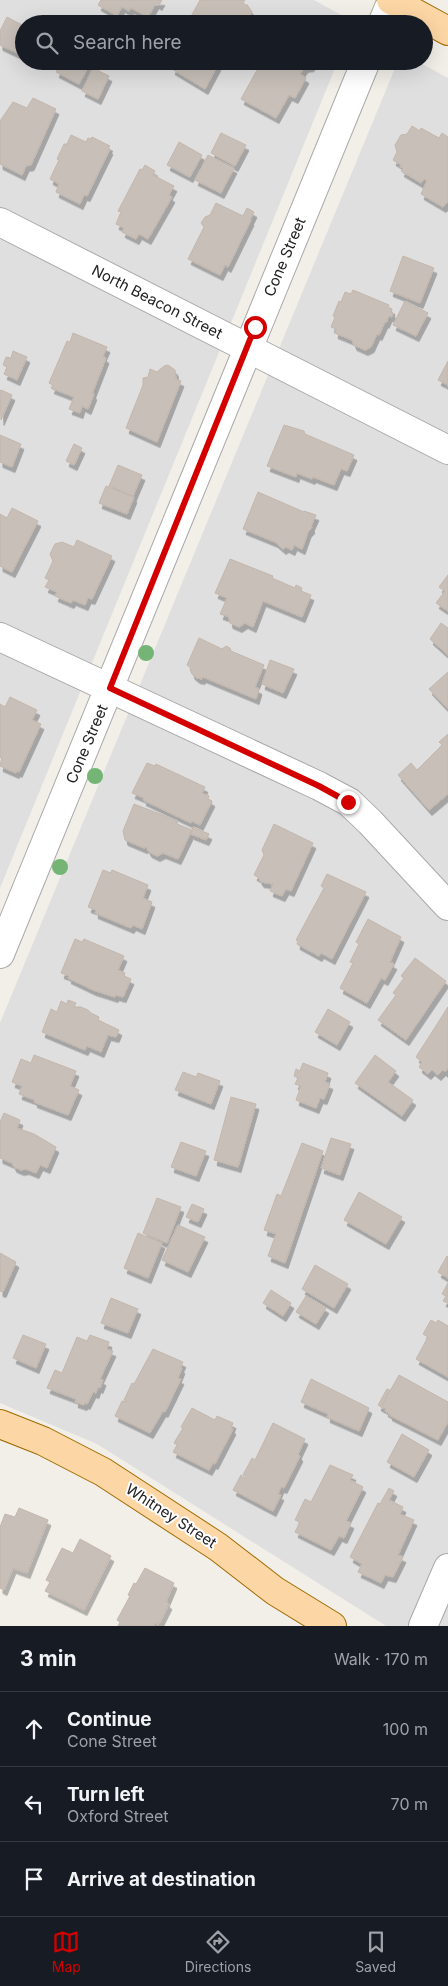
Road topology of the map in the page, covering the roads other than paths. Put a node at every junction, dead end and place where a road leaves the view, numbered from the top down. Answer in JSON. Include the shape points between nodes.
{"nodes":[{"id":1,"x":392,"y":0,"type":"edge"},
{"id":2,"x":386,"y":15,"type":"edge"},
{"id":3,"x":419,"y":15,"type":"edge"},
{"id":4,"x":433,"y":23,"type":"edge"},
{"id":5,"x":448,"y":31,"type":"edge"},
{"id":6,"x":362,"y":70,"type":"edge"},
{"id":7,"x":0,"y":222,"type":"edge"},
{"id":8,"x":247,"y":347,"type":"junction"},
{"id":9,"x":448,"y":450,"type":"edge"},
{"id":10,"x":0,"y":637,"type":"edge"},
{"id":11,"x":110,"y":688,"type":"junction"},
{"id":12,"x":448,"y":906,"type":"edge"},
{"id":13,"x":0,"y":954,"type":"edge"},
{"id":14,"x":0,"y":1424,"type":"edge"},
{"id":15,"x":448,"y":1568,"type":"edge"},
{"id":16,"x":332,"y":1626,"type":"edge"},
{"id":17,"x":422,"y":1626,"type":"edge"}],
"edges":[{"from":1,"to":2,"type":"street"},
{"from":1,"to":3,"type":"main road"},
{"from":4,"to":5,"type":"main road"},
{"from":6,"to":8,"type":"street","name":"Cone Street"},
{"from":7,"to":8,"type":"street","name":"North Beacon Street"},
{"from":8,"to":9,"type":"street","name":"North Beacon Street"},
{"from":8,"to":11,"type":"street","name":"Cone Street"},
{"from":10,"to":11,"type":"street"},
{"from":11,"to":12,"type":"street","via":[[348,802]]},
{"from":11,"to":13,"type":"street","name":"Cone Street"},
{"from":14,"to":16,"type":"main road","name":"Whitney Street","via":[[43,1441],[104,1472],[218,1547],[275,1591]]},
{"from":15,"to":17,"type":"street"}]}
